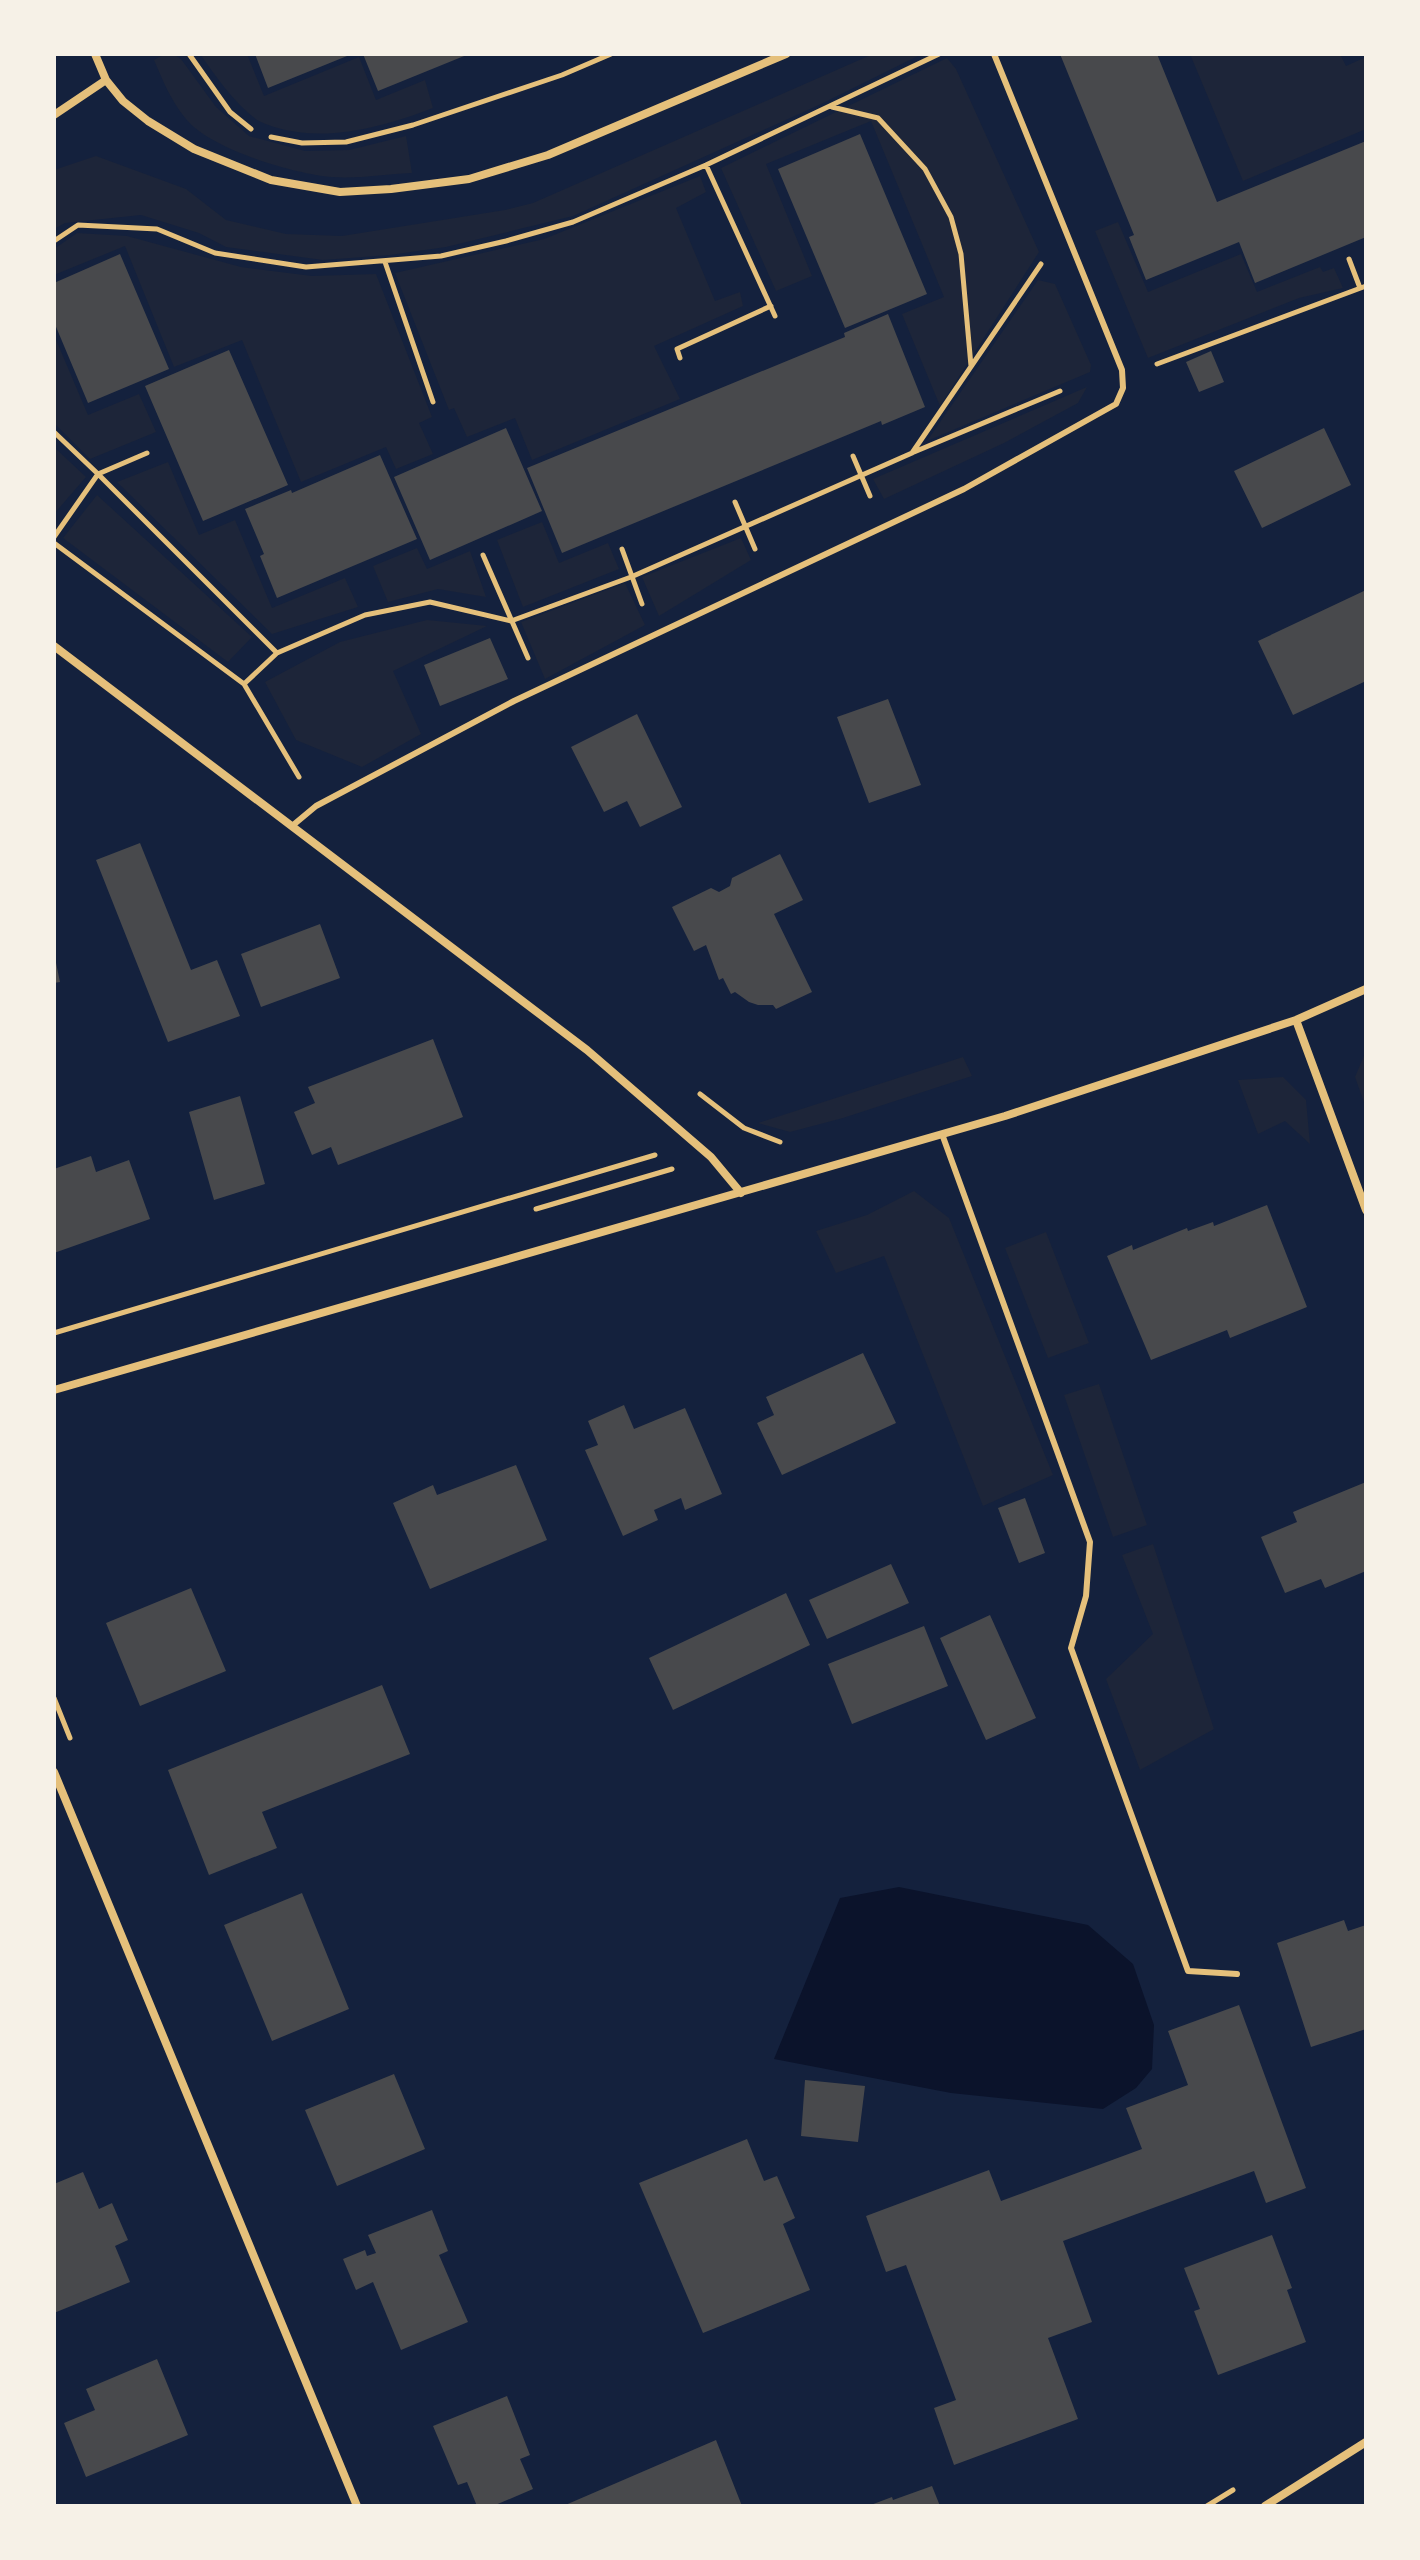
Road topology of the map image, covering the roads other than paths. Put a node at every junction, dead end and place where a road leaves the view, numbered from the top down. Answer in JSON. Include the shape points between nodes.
{"nodes":[{"id":1,"x":95,"y":54,"type":"edge"},
{"id":2,"x":786,"y":54,"type":"edge"},
{"id":3,"x":994,"y":54,"type":"edge"},
{"id":4,"x":106,"y":80,"type":"junction"},
{"id":5,"x":54,"y":115,"type":"edge"},
{"id":6,"x":54,"y":646,"type":"edge"},
{"id":7,"x":292,"y":826,"type":"junction"},
{"id":8,"x":1366,"y":989,"type":"edge"},
{"id":9,"x":1296,"y":1020,"type":"junction"},
{"id":10,"x":942,"y":1134,"type":"junction"},
{"id":11,"x":741,"y":1193,"type":"junction"},
{"id":12,"x":1366,"y":1210,"type":"edge"},
{"id":13,"x":54,"y":1390,"type":"edge"},
{"id":14,"x":54,"y":1772,"type":"edge"},
{"id":15,"x":1237,"y":1974,"type":"dead end"},
{"id":16,"x":1366,"y":2442,"type":"edge"},
{"id":17,"x":357,"y":2506,"type":"edge"},
{"id":18,"x":1265,"y":2506,"type":"edge"}],
"edges":[{"from":1,"to":4,"type":"street"},
{"from":2,"to":4,"type":"street","via":[[548,155],[469,179],[340,192],[271,180],[194,149],[148,121]]},
{"from":3,"to":7,"type":"lane","via":[[1122,370],[1123,388],[1116,404],[964,489],[514,701],[316,806]]},
{"from":4,"to":5,"type":"street"},
{"from":6,"to":7,"type":"street"},
{"from":7,"to":11,"type":"street","via":[[587,1050],[711,1157]]},
{"from":8,"to":9,"type":"street"},
{"from":9,"to":10,"type":"street"},
{"from":9,"to":12,"type":"street"},
{"from":10,"to":11,"type":"street"},
{"from":10,"to":15,"type":"lane","via":[[1090,1542],[1086,1596],[1071,1648],[1188,1971]]},
{"from":11,"to":13,"type":"street"},
{"from":14,"to":17,"type":"street"},
{"from":16,"to":18,"type":"street"}]}
